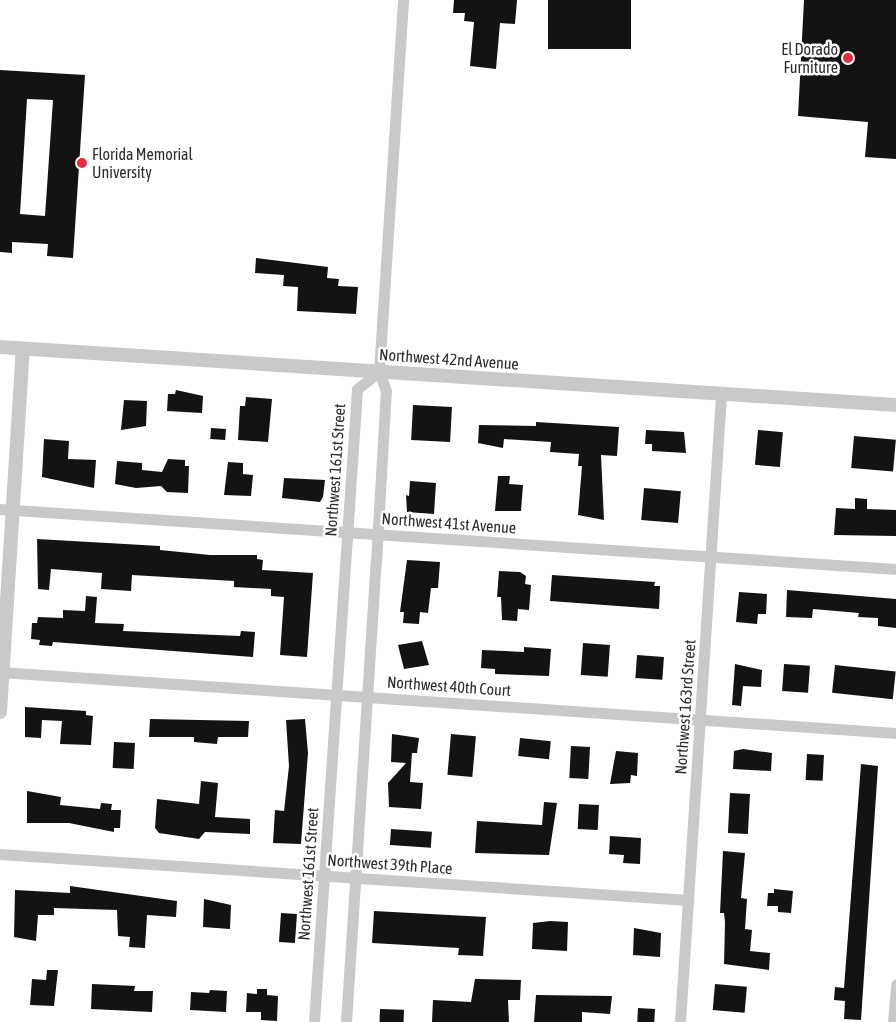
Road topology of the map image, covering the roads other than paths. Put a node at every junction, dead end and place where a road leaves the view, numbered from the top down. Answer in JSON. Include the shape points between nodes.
{"nodes":[{"id":1,"x":403,"y":0,"type":"edge"},
{"id":2,"x":0,"y":347,"type":"edge"},
{"id":3,"x":23,"y":348,"type":"junction"},
{"id":4,"x":378,"y":372,"type":"junction"},
{"id":5,"x":721,"y":394,"type":"junction"},
{"id":6,"x":896,"y":405,"type":"edge"},
{"id":7,"x":7,"y":509,"type":"edge"},
{"id":8,"x":347,"y":532,"type":"junction"},
{"id":9,"x":377,"y":534,"type":"junction"},
{"id":10,"x":711,"y":558,"type":"junction"},
{"id":11,"x":896,"y":569,"type":"edge"},
{"id":12,"x":1,"y":672,"type":"edge"},
{"id":13,"x":336,"y":695,"type":"junction"},
{"id":14,"x":367,"y":697,"type":"junction"},
{"id":15,"x":0,"y":712,"type":"edge"},
{"id":16,"x":700,"y":720,"type":"junction"},
{"id":17,"x":896,"y":733,"type":"edge"},
{"id":18,"x":0,"y":854,"type":"edge"},
{"id":19,"x":324,"y":876,"type":"junction"},
{"id":20,"x":355,"y":878,"type":"junction"},
{"id":21,"x":688,"y":900,"type":"junction"},
{"id":22,"x":896,"y":984,"type":"edge"},
{"id":23,"x":314,"y":1022,"type":"edge"},
{"id":24,"x":346,"y":1022,"type":"edge"},
{"id":25,"x":680,"y":1022,"type":"edge"},
{"id":26,"x":893,"y":1022,"type":"edge"}],
"edges":[{"from":1,"to":4,"type":"street"},
{"from":2,"to":3,"type":"street","name":"Northwest 42nd Avenue"},
{"from":3,"to":4,"type":"street","name":"Northwest 42nd Avenue"},
{"from":3,"to":7,"type":"street"},
{"from":4,"to":5,"type":"street","name":"Northwest 42nd Avenue"},
{"from":4,"to":8,"type":"street","name":"Northwest 161st Street","via":[[357,389]]},
{"from":4,"to":9,"type":"street","via":[[386,391]]},
{"from":5,"to":6,"type":"street","name":"Northwest 42nd Avenue"},
{"from":5,"to":10,"type":"street","name":"Northwest 163rd Street"},
{"from":7,"to":8,"type":"street","name":"Northwest 41st Avenue"},
{"from":7,"to":12,"type":"street"},
{"from":8,"to":9,"type":"street","name":"Northwest 41st Avenue"},
{"from":8,"to":13,"type":"street","name":"Northwest 161st Street"},
{"from":9,"to":10,"type":"street","name":"Northwest 41st Avenue"},
{"from":9,"to":14,"type":"street"},
{"from":10,"to":11,"type":"street","name":"Northwest 41st Avenue"},
{"from":10,"to":16,"type":"street","name":"Northwest 163rd Street"},
{"from":12,"to":13,"type":"street","name":"Northwest 40th Court"},
{"from":12,"to":15,"type":"street"},
{"from":13,"to":14,"type":"street","name":"Northwest 40th Court"},
{"from":13,"to":19,"type":"street","name":"Northwest 161st Street"},
{"from":14,"to":16,"type":"street","name":"Northwest 40th Court"},
{"from":14,"to":20,"type":"street"},
{"from":16,"to":17,"type":"street","name":"Northwest 40th Court"},
{"from":16,"to":21,"type":"street","name":"Northwest 163rd Street"},
{"from":18,"to":19,"type":"street","name":"Northwest 39th Place"},
{"from":19,"to":20,"type":"street","name":"Northwest 39th Place"},
{"from":19,"to":23,"type":"street","name":"Northwest 161st Street"},
{"from":20,"to":21,"type":"street","name":"Northwest 39th Place"},
{"from":20,"to":24,"type":"street"},
{"from":21,"to":25,"type":"street","name":"Northwest 163rd Street"},
{"from":22,"to":26,"type":"street"}]}
